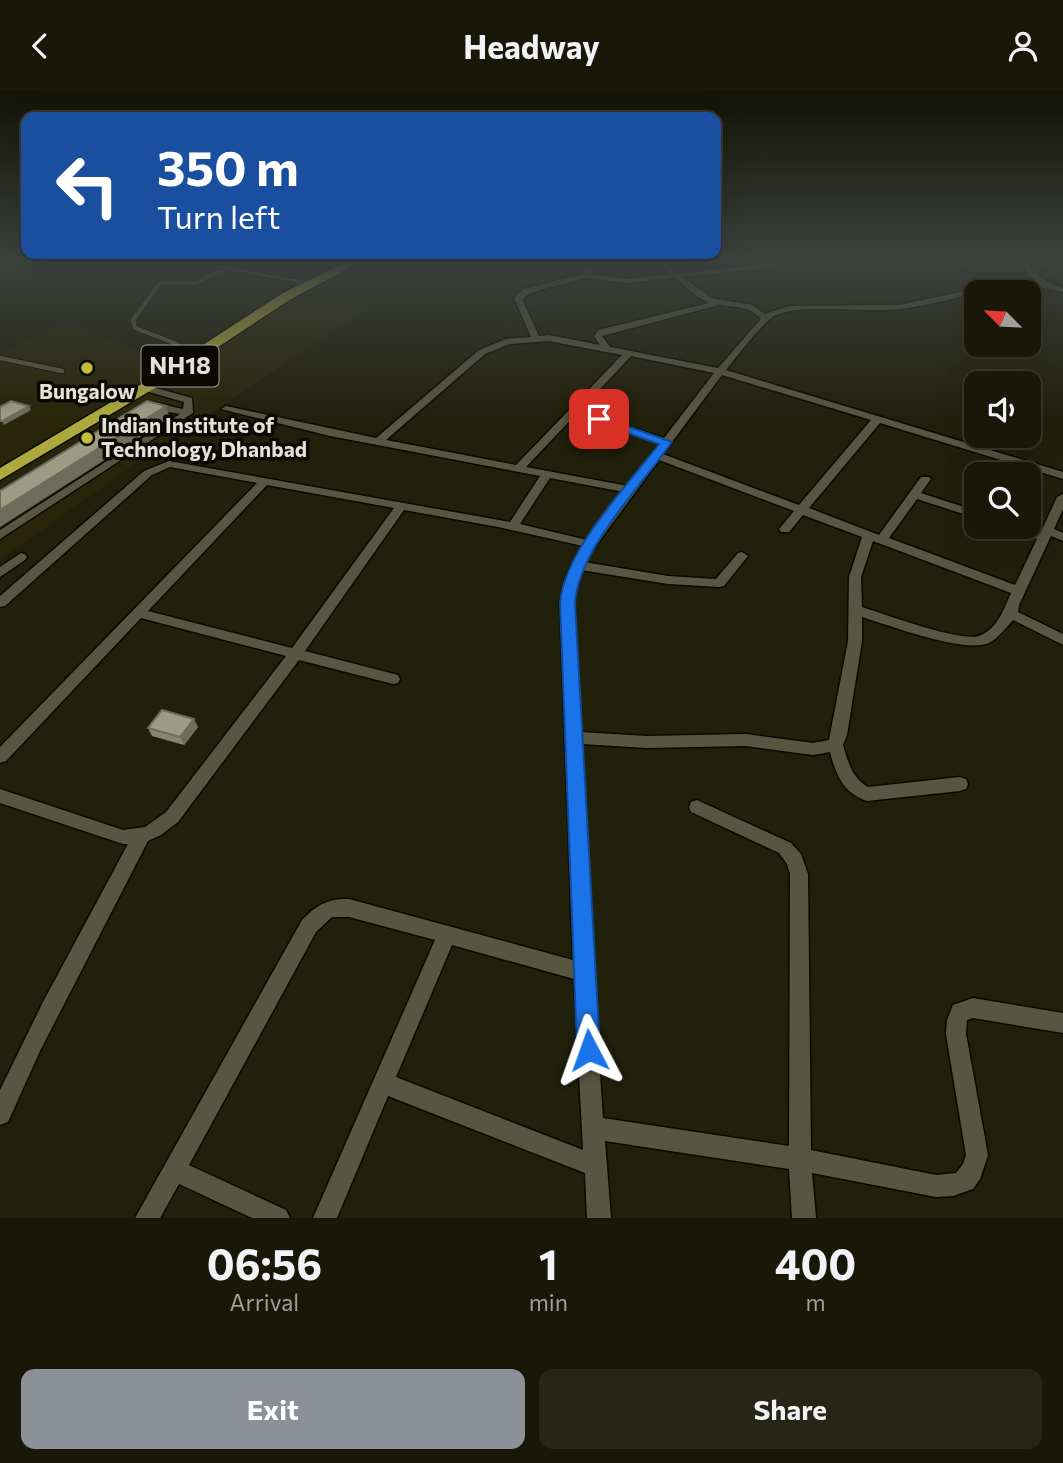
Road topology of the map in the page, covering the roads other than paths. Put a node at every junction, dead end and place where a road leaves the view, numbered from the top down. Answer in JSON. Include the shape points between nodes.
{"nodes":[{"id":1,"x":139,"y":312,"type":"edge"},
{"id":2,"x":249,"y":312,"type":"edge"},
{"id":3,"x":264,"y":312,"type":"edge"},
{"id":4,"x":524,"y":312,"type":"edge"},
{"id":5,"x":690,"y":312,"type":"edge"},
{"id":6,"x":759,"y":312,"type":"edge"},
{"id":7,"x":782,"y":312,"type":"edge"},
{"id":8,"x":764,"y":319,"type":"junction"},
{"id":9,"x":535,"y":337,"type":"junction"},
{"id":10,"x":606,"y":348,"type":"junction"},
{"id":11,"x":189,"y":352,"type":"junction"},
{"id":12,"x":630,"y":352,"type":"junction"},
{"id":13,"x":0,"y":358,"type":"edge"},
{"id":14,"x":62,"y":371,"type":"dead end"},
{"id":15,"x":720,"y":371,"type":"junction"},
{"id":16,"x":145,"y":388,"type":"junction"},
{"id":17,"x":583,"y":403,"type":"junction"},
{"id":18,"x":226,"y":409,"type":"dead end"},
{"id":19,"x":140,"y":412,"type":"edge"},
{"id":20,"x":188,"y":413,"type":"junction"},
{"id":21,"x":877,"y":420,"type":"junction"},
{"id":22,"x":378,"y":442,"type":"junction"},
{"id":23,"x":666,"y":442,"type":"junction"},
{"id":24,"x":655,"y":455,"type":"junction"},
{"id":25,"x":0,"y":465,"type":"edge"},
{"id":26,"x":520,"y":467,"type":"junction"},
{"id":27,"x":547,"y":473,"type":"junction"},
{"id":28,"x":0,"y":475,"type":"edge"},
{"id":29,"x":1063,"y":476,"type":"edge"},
{"id":30,"x":925,"y":478,"type":"dead end"},
{"id":31,"x":266,"y":480,"type":"junction"},
{"id":32,"x":628,"y":489,"type":"junction"},
{"id":33,"x":914,"y":494,"type":"junction"},
{"id":34,"x":1063,"y":497,"type":"edge"},
{"id":35,"x":402,"y":505,"type":"junction"},
{"id":36,"x":800,"y":511,"type":"junction"},
{"id":37,"x":964,"y":511,"type":"edge"},
{"id":38,"x":513,"y":526,"type":"junction"},
{"id":39,"x":785,"y":529,"type":"dead end"},
{"id":40,"x":1041,"y":533,"type":"edge"},
{"id":41,"x":1046,"y":534,"type":"junction"},
{"id":42,"x":0,"y":535,"type":"edge"},
{"id":43,"x":1063,"y":537,"type":"edge"},
{"id":44,"x":875,"y":539,"type":"junction"},
{"id":45,"x":590,"y":544,"type":"junction"},
{"id":46,"x":742,"y":556,"type":"dead end"},
{"id":47,"x":21,"y":557,"type":"dead end"},
{"id":48,"x":576,"y":565,"type":"junction"},
{"id":49,"x":0,"y":573,"type":"edge"},
{"id":50,"x":1018,"y":591,"type":"junction"},
{"id":51,"x":0,"y":603,"type":"edge"},
{"id":52,"x":855,"y":610,"type":"junction"},
{"id":53,"x":139,"y":613,"type":"junction"},
{"id":54,"x":1011,"y":614,"type":"junction"},
{"id":55,"x":1063,"y":640,"type":"edge"},
{"id":56,"x":296,"y":653,"type":"junction"},
{"id":57,"x":393,"y":679,"type":"dead end"},
{"id":58,"x":574,"y":738,"type":"junction"},
{"id":59,"x":835,"y":745,"type":"junction"},
{"id":60,"x":0,"y":757,"type":"edge"},
{"id":61,"x":960,"y":784,"type":"dead end"},
{"id":62,"x":0,"y":796,"type":"edge"},
{"id":63,"x":697,"y":807,"type":"dead end"},
{"id":64,"x":141,"y":837,"type":"junction"},
{"id":65,"x":447,"y":934,"type":"junction"},
{"id":66,"x":583,"y":972,"type":"junction"},
{"id":67,"x":1063,"y":1023,"type":"edge"},
{"id":68,"x":383,"y":1083,"type":"junction"},
{"id":69,"x":0,"y":1114,"type":"edge"},
{"id":70,"x":594,"y":1128,"type":"junction"},
{"id":71,"x":800,"y":1159,"type":"junction"},
{"id":72,"x":596,"y":1166,"type":"junction"},
{"id":73,"x":175,"y":1170,"type":"junction"},
{"id":74,"x":147,"y":1218,"type":"edge"},
{"id":75,"x":278,"y":1218,"type":"edge"},
{"id":76,"x":326,"y":1218,"type":"edge"},
{"id":77,"x":599,"y":1218,"type":"edge"},
{"id":78,"x":804,"y":1218,"type":"edge"}],
"edges":[{"from":1,"to":11,"type":"lane","via":[[133,320],[135,328],[181,344]]},
{"from":2,"to":11,"type":"highway","number":"NH18"},
{"from":3,"to":16,"type":"highway","number":"NH18"},
{"from":4,"to":9,"type":"street"},
{"from":5,"to":10,"type":"street","via":[[601,332],[598,336]]},
{"from":6,"to":8,"type":"street"},
{"from":7,"to":8,"type":"street"},
{"from":8,"to":15,"type":"street"},
{"from":9,"to":10,"type":"street"},
{"from":9,"to":22,"type":"street","via":[[482,352]]},
{"from":10,"to":12,"type":"street"},
{"from":11,"to":25,"type":"highway","number":"NH18"},
{"from":12,"to":15,"type":"street"},
{"from":12,"to":17,"type":"street"},
{"from":13,"to":14,"type":"lane"},
{"from":15,"to":21,"type":"street"},
{"from":15,"to":23,"type":"street"},
{"from":16,"to":20,"type":"street","via":[[189,400]]},
{"from":16,"to":28,"type":"highway","number":"NH18"},
{"from":17,"to":23,"type":"street","via":[[604,422]]},
{"from":17,"to":26,"type":"street"},
{"from":18,"to":22,"type":"street"},
{"from":19,"to":20,"type":"street","via":[[152,405]]},
{"from":20,"to":42,"type":"street"},
{"from":21,"to":29,"type":"street"},
{"from":21,"to":36,"type":"street"},
{"from":22,"to":26,"type":"street"},
{"from":23,"to":24,"type":"street"},
{"from":24,"to":32,"type":"street"},
{"from":24,"to":36,"type":"street"},
{"from":26,"to":27,"type":"street"},
{"from":27,"to":32,"type":"street"},
{"from":27,"to":38,"type":"street"},
{"from":30,"to":33,"type":"street"},
{"from":31,"to":35,"type":"street"},
{"from":31,"to":51,"type":"street","via":[[181,464],[159,467]]},
{"from":31,"to":53,"type":"street"},
{"from":32,"to":45,"type":"street"},
{"from":33,"to":37,"type":"street"},
{"from":33,"to":44,"type":"street"},
{"from":34,"to":41,"type":"street"},
{"from":35,"to":38,"type":"street"},
{"from":35,"to":56,"type":"street"},
{"from":36,"to":39,"type":"street"},
{"from":36,"to":44,"type":"street"},
{"from":38,"to":45,"type":"street"},
{"from":40,"to":41,"type":"street"},
{"from":41,"to":43,"type":"street"},
{"from":41,"to":50,"type":"street"},
{"from":44,"to":50,"type":"street"},
{"from":44,"to":52,"type":"street","via":[[855,577]]},
{"from":45,"to":48,"type":"street"},
{"from":46,"to":48,"type":"street","via":[[719,583]]},
{"from":47,"to":49,"type":"street"},
{"from":48,"to":58,"type":"street","via":[[567,603]]},
{"from":50,"to":54,"type":"street"},
{"from":52,"to":54,"type":"street","via":[[978,642]]},
{"from":52,"to":59,"type":"street","via":[[852,661]]},
{"from":53,"to":56,"type":"street"},
{"from":53,"to":60,"type":"street"},
{"from":54,"to":55,"type":"street"},
{"from":56,"to":57,"type":"street"},
{"from":56,"to":64,"type":"street","via":[[172,817]]},
{"from":58,"to":59,"type":"street","via":[[746,740],[813,748]]},
{"from":58,"to":66,"type":"street"},
{"from":59,"to":61,"type":"street","via":[[849,784],[857,791],[867,794]]},
{"from":62,"to":64,"type":"street","via":[[123,837]]},
{"from":63,"to":71,"type":"street","via":[[785,849],[795,860],[799,874]]},
{"from":64,"to":69,"type":"street"},
{"from":65,"to":66,"type":"street"},
{"from":65,"to":68,"type":"street"},
{"from":65,"to":73,"type":"street","via":[[349,908],[332,906],[320,913]]},
{"from":66,"to":70,"type":"street"},
{"from":67,"to":71,"type":"street","via":[[973,1008],[961,1012],[957,1034],[977,1154],[973,1174],[957,1186],[936,1186]]},
{"from":68,"to":72,"type":"street"},
{"from":68,"to":76,"type":"street"},
{"from":70,"to":71,"type":"street"},
{"from":70,"to":72,"type":"street"},
{"from":71,"to":78,"type":"street"},
{"from":72,"to":77,"type":"street"},
{"from":73,"to":74,"type":"street"},
{"from":73,"to":75,"type":"street"}]}
